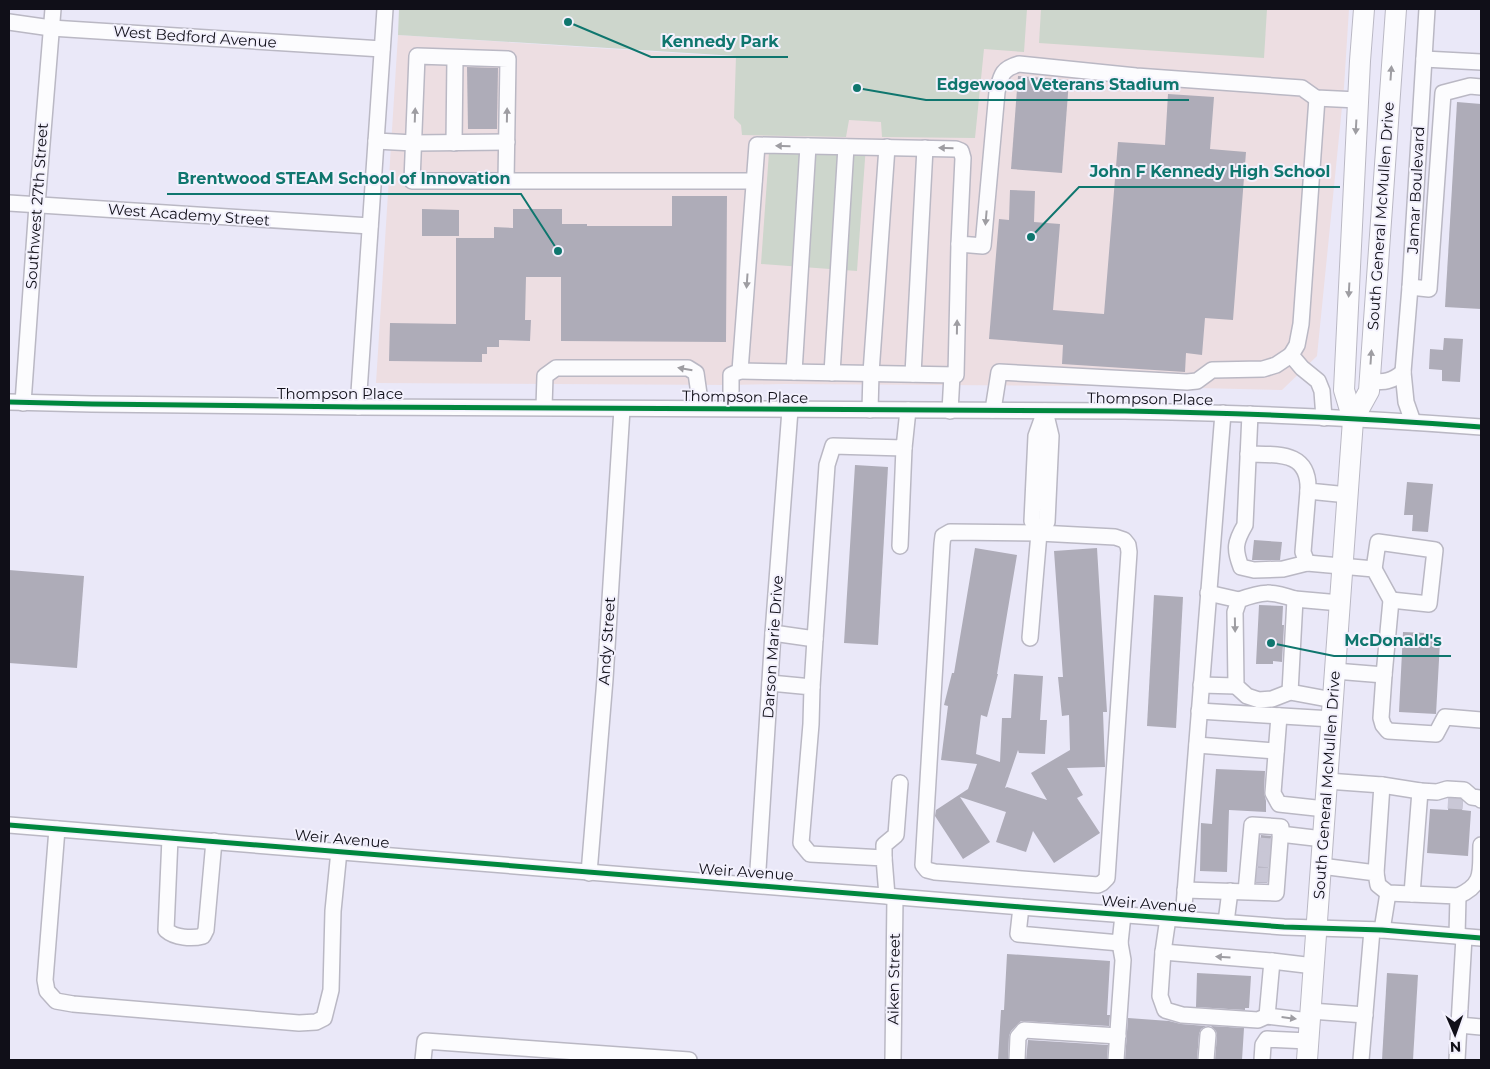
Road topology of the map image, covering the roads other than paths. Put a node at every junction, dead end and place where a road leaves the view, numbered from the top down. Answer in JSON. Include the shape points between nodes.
{"nodes":[{"id":1,"x":53,"y":9,"type":"edge"},
{"id":2,"x":385,"y":9,"type":"edge"},
{"id":3,"x":1364,"y":9,"type":"edge"},
{"id":4,"x":1396,"y":9,"type":"edge"},
{"id":5,"x":1427,"y":9,"type":"edge"},
{"id":6,"x":9,"y":22,"type":"edge"},
{"id":7,"x":51,"y":28,"type":"junction"},
{"id":8,"x":382,"y":50,"type":"junction"},
{"id":9,"x":455,"y":58,"type":"junction"},
{"id":10,"x":1424,"y":59,"type":"junction"},
{"id":11,"x":1481,"y":62,"type":"edge"},
{"id":12,"x":1481,"y":88,"type":"edge"},
{"id":13,"x":1422,"y":92,"type":"junction"},
{"id":14,"x":1443,"y":93,"type":"junction"},
{"id":15,"x":1317,"y":98,"type":"junction"},
{"id":16,"x":1358,"y":100,"type":"junction"},
{"id":17,"x":376,"y":141,"type":"junction"},
{"id":18,"x":454,"y":142,"type":"junction"},
{"id":19,"x":507,"y":142,"type":"junction"},
{"id":20,"x":414,"y":143,"type":"junction"},
{"id":21,"x":808,"y":146,"type":"junction"},
{"id":22,"x":846,"y":147,"type":"junction"},
{"id":23,"x":888,"y":147,"type":"junction"},
{"id":24,"x":924,"y":148,"type":"junction"},
{"id":25,"x":506,"y":181,"type":"junction"},
{"id":26,"x":754,"y":181,"type":"junction"},
{"id":27,"x":9,"y":203,"type":"edge"},
{"id":28,"x":37,"y":205,"type":"junction"},
{"id":29,"x":370,"y":226,"type":"junction"},
{"id":30,"x":959,"y":244,"type":"junction"},
{"id":31,"x":1410,"y":287,"type":"junction"},
{"id":32,"x":1291,"y":355,"type":"junction"},
{"id":33,"x":740,"y":370,"type":"junction"},
{"id":34,"x":794,"y":372,"type":"junction"},
{"id":35,"x":832,"y":372,"type":"junction"},
{"id":36,"x":1403,"y":372,"type":"junction"},
{"id":37,"x":871,"y":373,"type":"junction"},
{"id":38,"x":913,"y":374,"type":"junction"},
{"id":39,"x":954,"y":375,"type":"junction"},
{"id":40,"x":1369,"y":382,"type":"junction"},
{"id":41,"x":16,"y":402,"type":"edge"},
{"id":42,"x":358,"y":407,"type":"junction"},
{"id":43,"x":544,"y":407,"type":"junction"},
{"id":44,"x":701,"y":408,"type":"junction"},
{"id":45,"x":731,"y":408,"type":"junction"},
{"id":46,"x":622,"y":409,"type":"junction"},
{"id":47,"x":790,"y":410,"type":"junction"},
{"id":48,"x":870,"y":410,"type":"junction"},
{"id":49,"x":908,"y":410,"type":"junction"},
{"id":50,"x":993,"y":410,"type":"junction"},
{"id":51,"x":950,"y":411,"type":"junction"},
{"id":52,"x":1045,"y":411,"type":"junction"},
{"id":53,"x":1223,"y":413,"type":"junction"},
{"id":54,"x":1250,"y":414,"type":"junction"},
{"id":55,"x":1324,"y":418,"type":"junction"},
{"id":56,"x":1353,"y":420,"type":"junction"},
{"id":57,"x":1413,"y":422,"type":"junction"},
{"id":58,"x":1481,"y":427,"type":"edge"},
{"id":59,"x":904,"y":448,"type":"junction"},
{"id":60,"x":1248,"y":454,"type":"junction"},
{"id":61,"x":1308,"y":491,"type":"junction"},
{"id":62,"x":1348,"y":494,"type":"junction"},
{"id":63,"x":1039,"y":533,"type":"junction"},
{"id":64,"x":900,"y":546,"type":"dead end"},
{"id":65,"x":1308,"y":563,"type":"junction"},
{"id":66,"x":1342,"y":566,"type":"junction"},
{"id":67,"x":1374,"y":569,"type":"junction"},
{"id":68,"x":1208,"y":593,"type":"junction"},
{"id":69,"x":1295,"y":599,"type":"junction"},
{"id":70,"x":1239,"y":600,"type":"junction"},
{"id":71,"x":1391,"y":600,"type":"junction"},
{"id":72,"x":1340,"y":603,"type":"junction"},
{"id":73,"x":773,"y":633,"type":"junction"},
{"id":74,"x":1030,"y":638,"type":"dead end"},
{"id":75,"x":815,"y":639,"type":"junction"},
{"id":76,"x":1335,"y":672,"type":"junction"},
{"id":77,"x":1384,"y":675,"type":"junction"},
{"id":78,"x":770,"y":683,"type":"junction"},
{"id":79,"x":1201,"y":685,"type":"junction"},
{"id":80,"x":1236,"y":686,"type":"junction"},
{"id":81,"x":812,"y":687,"type":"junction"},
{"id":82,"x":1290,"y":692,"type":"junction"},
{"id":83,"x":1332,"y":710,"type":"junction"},
{"id":84,"x":1199,"y":711,"type":"junction"},
{"id":85,"x":1279,"y":716,"type":"junction"},
{"id":86,"x":1481,"y":720,"type":"edge"},
{"id":87,"x":1197,"y":745,"type":"junction"},
{"id":88,"x":1276,"y":751,"type":"junction"},
{"id":89,"x":1327,"y":781,"type":"junction"},
{"id":90,"x":900,"y":783,"type":"dead end"},
{"id":91,"x":1382,"y":785,"type":"junction"},
{"id":92,"x":1420,"y":791,"type":"junction"},
{"id":93,"x":1460,"y":799,"type":"tunnel mouth"},
{"id":94,"x":1325,"y":809,"type":"junction"},
{"id":95,"x":9,"y":825,"type":"edge"},
{"id":96,"x":57,"y":829,"type":"junction"},
{"id":97,"x":170,"y":838,"type":"junction"},
{"id":98,"x":1323,"y":838,"type":"junction"},
{"id":99,"x":214,"y":841,"type":"junction"},
{"id":100,"x":1481,"y":845,"type":"edge"},
{"id":101,"x":339,"y":851,"type":"junction"},
{"id":102,"x":884,"y":858,"type":"junction"},
{"id":103,"x":1265,"y":858,"type":"junction"},
{"id":104,"x":1321,"y":866,"type":"junction"},
{"id":105,"x":589,"y":873,"type":"junction"},
{"id":106,"x":1376,"y":873,"type":"junction"},
{"id":107,"x":757,"y":885,"type":"junction"},
{"id":108,"x":1185,"y":890,"type":"junction"},
{"id":109,"x":1230,"y":891,"type":"junction"},
{"id":110,"x":1246,"y":892,"type":"junction"},
{"id":111,"x":1388,"y":893,"type":"junction"},
{"id":112,"x":1412,"y":894,"type":"junction"},
{"id":113,"x":891,"y":896,"type":"junction"},
{"id":114,"x":1458,"y":896,"type":"junction"},
{"id":115,"x":1021,"y":907,"type":"junction"},
{"id":116,"x":1123,"y":915,"type":"junction"},
{"id":117,"x":1176,"y":918,"type":"junction"},
{"id":118,"x":1226,"y":922,"type":"junction"},
{"id":119,"x":1316,"y":928,"type":"junction"},
{"id":120,"x":1377,"y":930,"type":"junction"},
{"id":121,"x":1461,"y":936,"type":"junction"},
{"id":122,"x":1481,"y":938,"type":"edge"},
{"id":123,"x":1120,"y":943,"type":"junction"},
{"id":124,"x":1163,"y":952,"type":"junction"},
{"id":125,"x":1272,"y":961,"type":"junction"},
{"id":126,"x":1314,"y":966,"type":"junction"},
{"id":127,"x":1365,"y":1015,"type":"junction"},
{"id":128,"x":1267,"y":1016,"type":"junction"},
{"id":129,"x":1459,"y":1025,"type":"junction"},
{"id":130,"x":1481,"y":1027,"type":"edge"},
{"id":131,"x":1309,"y":1033,"type":"edge"},
{"id":132,"x":1208,"y":1035,"type":"dead end"},
{"id":133,"x":1118,"y":1036,"type":"junction"},
{"id":134,"x":423,"y":1060,"type":"edge"},
{"id":135,"x":689,"y":1060,"type":"edge"},
{"id":136,"x":893,"y":1060,"type":"edge"},
{"id":137,"x":1017,"y":1060,"type":"edge"},
{"id":138,"x":1116,"y":1060,"type":"edge"},
{"id":139,"x":1206,"y":1060,"type":"edge"},
{"id":140,"x":1262,"y":1060,"type":"edge"},
{"id":141,"x":1361,"y":1060,"type":"edge"},
{"id":142,"x":1457,"y":1060,"type":"edge"}],
"edges":[{"from":1,"to":7,"type":"street","name":"Southwest 27th Street"},
{"from":2,"to":8,"type":"street"},
{"from":3,"to":16,"type":"main road","name":"South General McMullen Drive"},
{"from":40,"to":4,"type":"main road","name":"South General McMullen Drive","one_way":true},
{"from":5,"to":10,"type":"street","name":"Jamar Boulevard"},
{"from":6,"to":7,"type":"street","name":"West Bedford Avenue"},
{"from":7,"to":8,"type":"street","name":"West Bedford Avenue"},
{"from":7,"to":28,"type":"street","name":"Southwest 27th Street"},
{"from":8,"to":17,"type":"street"},
{"from":9,"to":18,"type":"street"},
{"from":19,"to":9,"type":"street","one_way":true,"via":[[508,60]]},
{"from":20,"to":9,"type":"street","one_way":true,"via":[[417,56]]},
{"from":10,"to":11,"type":"street"},
{"from":10,"to":13,"type":"street","name":"Jamar Boulevard"},
{"from":12,"to":14,"type":"street","via":[[1470,86]]},
{"from":13,"to":14,"type":"street"},
{"from":13,"to":31,"type":"street","name":"Jamar Boulevard"},
{"from":14,"to":31,"type":"street","via":[[1429,289]]},
{"from":15,"to":16,"type":"street"},
{"from":15,"to":30,"type":"street","one_way":true,"via":[[1302,88],[1019,64],[1008,67],[1002,74],[998,92],[983,246]]},
{"from":15,"to":32,"type":"street","via":[[1301,324],[1297,345]]},
{"from":16,"to":56,"type":"main road","name":"South General McMullen Drive","one_way":true,"via":[[1344,390]]},
{"from":17,"to":20,"type":"street"},
{"from":17,"to":29,"type":"street"},
{"from":18,"to":19,"type":"street"},
{"from":18,"to":20,"type":"street"},
{"from":19,"to":25,"type":"street"},
{"from":20,"to":25,"type":"street","via":[[412,181]]},
{"from":21,"to":22,"type":"street"},
{"from":21,"to":26,"type":"street","one_way":true,"via":[[757,146]]},
{"from":21,"to":34,"type":"street"},
{"from":22,"to":23,"type":"street"},
{"from":22,"to":35,"type":"street"},
{"from":23,"to":24,"type":"street"},
{"from":23,"to":37,"type":"street"},
{"from":30,"to":24,"type":"street","one_way":true,"via":[[961,151],[956,148]]},
{"from":24,"to":38,"type":"street"},
{"from":25,"to":26,"type":"street"},
{"from":26,"to":33,"type":"street","one_way":true},
{"from":27,"to":28,"type":"street","name":"West Academy Street"},
{"from":28,"to":29,"type":"street","name":"West Academy Street"},
{"from":28,"to":41,"type":"street","name":"Southwest 27th Street"},
{"from":29,"to":42,"type":"street"},
{"from":39,"to":30,"type":"street","one_way":true},
{"from":31,"to":36,"type":"street","name":"Jamar Boulevard"},
{"from":32,"to":50,"type":"street","via":[[1263,369],[1212,370],[1197,381],[1187,382],[999,372]]},
{"from":32,"to":55,"type":"street","via":[[1318,381]]},
{"from":33,"to":34,"type":"street"},
{"from":33,"to":45,"type":"street","via":[[730,375]]},
{"from":34,"to":35,"type":"street"},
{"from":35,"to":37,"type":"street"},
{"from":36,"to":40,"type":"street","via":[[1387,382]]},
{"from":36,"to":57,"type":"street","name":"Jamar Boulevard","via":[[1406,402]]},
{"from":37,"to":38,"type":"street"},
{"from":37,"to":48,"type":"street"},
{"from":38,"to":39,"type":"street"},
{"from":39,"to":51,"type":"street"},
{"from":40,"to":56,"type":"main road","name":"South General McMullen Drive","via":[[1368,391]]},
{"from":41,"to":42,"type":"street","name":"Thompson Place"},
{"from":42,"to":43,"type":"street","name":"Thompson Place"},
{"from":44,"to":43,"type":"street","one_way":true,"via":[[696,373],[688,368],[662,367],[556,368],[545,376]]},
{"from":43,"to":46,"type":"street","name":"Thompson Place"},
{"from":44,"to":45,"type":"street","name":"Thompson Place"},
{"from":44,"to":46,"type":"street","name":"Thompson Place"},
{"from":45,"to":47,"type":"street","name":"Thompson Place"},
{"from":46,"to":105,"type":"street","name":"Andy Street"},
{"from":47,"to":48,"type":"street","name":"Thompson Place"},
{"from":47,"to":73,"type":"street","name":"Darson Marie Drive"},
{"from":48,"to":49,"type":"street","name":"Thompson Place"},
{"from":49,"to":51,"type":"street","name":"Thompson Place"},
{"from":49,"to":59,"type":"street"},
{"from":50,"to":51,"type":"street","name":"Thompson Place"},
{"from":50,"to":52,"type":"street","name":"Thompson Place"},
{"from":52,"to":53,"type":"street","name":"Thompson Place"},
{"from":52,"to":63,"type":"street","via":[[1036,436],[1032,522]]},
{"from":53,"to":54,"type":"street","name":"Thompson Place"},
{"from":53,"to":68,"type":"street"},
{"from":54,"to":55,"type":"street","name":"Thompson Place"},
{"from":54,"to":60,"type":"street"},
{"from":55,"to":56,"type":"street","name":"Thompson Place"},
{"from":56,"to":57,"type":"street","name":"Thompson Place"},
{"from":56,"to":62,"type":"main road","name":"South General McMullen Drive"},
{"from":57,"to":58,"type":"street","name":"Thompson Place"},
{"from":59,"to":64,"type":"street"},
{"from":59,"to":75,"type":"street","via":[[833,446],[826,465]]},
{"from":60,"to":61,"type":"street","via":[[1290,456],[1308,478]]},
{"from":60,"to":65,"type":"street","via":[[1245,525],[1238,538],[1236,553],[1241,567],[1282,570]]},
{"from":61,"to":62,"type":"street"},
{"from":61,"to":65,"type":"street","via":[[1303,552]]},
{"from":62,"to":66,"type":"main road","name":"South General McMullen Drive"},
{"from":63,"to":63,"type":"street","via":[[950,532],[943,536],[923,865],[934,872],[1098,885],[1107,878],[1128,545],[1115,537]]},
{"from":63,"to":74,"type":"street"},
{"from":65,"to":66,"type":"street"},
{"from":66,"to":67,"type":"street"},
{"from":66,"to":72,"type":"main road","name":"South General McMullen Drive"},
{"from":67,"to":71,"type":"street"},
{"from":67,"to":71,"type":"street","via":[[1378,542],[1435,550],[1429,604]]},
{"from":68,"to":70,"type":"street"},
{"from":68,"to":79,"type":"street"},
{"from":69,"to":70,"type":"street","via":[[1263,592]]},
{"from":69,"to":72,"type":"street"},
{"from":69,"to":82,"type":"street"},
{"from":70,"to":80,"type":"street","one_way":true,"via":[[1234,612]]},
{"from":71,"to":77,"type":"street"},
{"from":72,"to":76,"type":"main road","name":"South General McMullen Drive"},
{"from":73,"to":75,"type":"street"},
{"from":73,"to":78,"type":"street","name":"Darson Marie Drive"},
{"from":75,"to":81,"type":"street"},
{"from":76,"to":77,"type":"street"},
{"from":76,"to":83,"type":"main road","name":"South General McMullen Drive"},
{"from":77,"to":86,"type":"street","via":[[1380,718],[1388,731],[1436,734],[1445,717]]},
{"from":78,"to":81,"type":"street"},
{"from":78,"to":107,"type":"street","name":"Darson Marie Drive"},
{"from":79,"to":80,"type":"street"},
{"from":79,"to":84,"type":"street"},
{"from":80,"to":82,"type":"street","via":[[1247,696],[1259,700]]},
{"from":81,"to":102,"type":"street","via":[[801,843],[810,854]]},
{"from":82,"to":83,"type":"street"},
{"from":83,"to":85,"type":"street"},
{"from":83,"to":89,"type":"main road","name":"South General McMullen Drive"},
{"from":84,"to":85,"type":"street"},
{"from":84,"to":87,"type":"street"},
{"from":85,"to":88,"type":"street"},
{"from":87,"to":88,"type":"street"},
{"from":87,"to":108,"type":"street"},
{"from":88,"to":94,"type":"street","via":[[1273,792],[1279,804]]},
{"from":89,"to":91,"type":"street"},
{"from":89,"to":94,"type":"main road","name":"South General McMullen Drive"},
{"from":90,"to":102,"type":"street","via":[[896,835],[884,845]]},
{"from":91,"to":92,"type":"street"},
{"from":91,"to":106,"type":"street"},
{"from":92,"to":93,"type":"street"},
{"from":92,"to":112,"type":"street"},
{"from":94,"to":98,"type":"main road","name":"South General McMullen Drive"},
{"from":95,"to":96,"type":"street","name":"Weir Avenue"},
{"from":96,"to":97,"type":"street","name":"Weir Avenue"},
{"from":96,"to":101,"type":"street","via":[[45,980],[47,991],[56,1001],[298,1023],[324,1018],[331,990],[333,911]]},
{"from":97,"to":99,"type":"street","name":"Weir Avenue"},
{"from":97,"to":99,"type":"street","via":[[166,930],[171,935],[196,938],[203,936],[206,930]]},
{"from":98,"to":103,"type":"street"},
{"from":98,"to":104,"type":"main road","name":"South General McMullen Drive"},
{"from":99,"to":101,"type":"street","name":"Weir Avenue"},
{"from":100,"to":114,"type":"street","via":[[1479,880],[1471,890]]},
{"from":101,"to":105,"type":"street","name":"Weir Avenue"},
{"from":102,"to":113,"type":"street","name":"Aiken Street"},
{"from":103,"to":110,"type":"street"},
{"from":103,"to":110,"type":"street","via":[[1276,893]]},
{"from":104,"to":106,"type":"street"},
{"from":104,"to":119,"type":"main road","name":"South General McMullen Drive"},
{"from":105,"to":107,"type":"street","name":"Weir Avenue"},
{"from":106,"to":111,"type":"street","via":[[1378,885]]},
{"from":107,"to":113,"type":"street","name":"Weir Avenue"},
{"from":108,"to":109,"type":"street"},
{"from":108,"to":117,"type":"street"},
{"from":109,"to":110,"type":"street"},
{"from":109,"to":118,"type":"street"},
{"from":111,"to":112,"type":"street"},
{"from":111,"to":120,"type":"street"},
{"from":112,"to":114,"type":"street"},
{"from":113,"to":115,"type":"street","name":"Weir Avenue"},
{"from":113,"to":136,"type":"street","name":"Aiken Street"},
{"from":114,"to":121,"type":"street"},
{"from":115,"to":116,"type":"street","name":"Weir Avenue"},
{"from":115,"to":123,"type":"street","via":[[1018,934]]},
{"from":116,"to":117,"type":"street","name":"Weir Avenue"},
{"from":116,"to":123,"type":"street"},
{"from":117,"to":118,"type":"street","name":"Weir Avenue"},
{"from":117,"to":124,"type":"street"},
{"from":118,"to":119,"type":"street","name":"Weir Avenue"},
{"from":119,"to":120,"type":"street","name":"Weir Avenue"},
{"from":119,"to":126,"type":"main road","name":"South General McMullen Drive"},
{"from":120,"to":121,"type":"street","name":"Weir Avenue"},
{"from":120,"to":127,"type":"street"},
{"from":121,"to":122,"type":"street","name":"Weir Avenue"},
{"from":121,"to":129,"type":"street"},
{"from":123,"to":133,"type":"street","via":[[1123,960]]},
{"from":125,"to":124,"type":"street","one_way":true},
{"from":124,"to":128,"type":"street","via":[[1160,996],[1165,1010],[1182,1015],[1258,1020]]},
{"from":125,"to":126,"type":"street"},
{"from":125,"to":128,"type":"street"},
{"from":126,"to":131,"type":"main road","name":"South General McMullen Drive"},
{"from":127,"to":131,"type":"street"},
{"from":127,"to":141,"type":"street"},
{"from":128,"to":131,"type":"street","one_way":true},
{"from":129,"to":130,"type":"street"},
{"from":129,"to":142,"type":"street"},
{"from":131,"to":140,"type":"street","via":[[1267,1039],[1263,1045]]},
{"from":132,"to":139,"type":"street"},
{"from":133,"to":137,"type":"street","via":[[1024,1030],[1018,1036]]},
{"from":133,"to":138,"type":"street"},
{"from":134,"to":135,"type":"street","via":[[425,1041]]}]}
